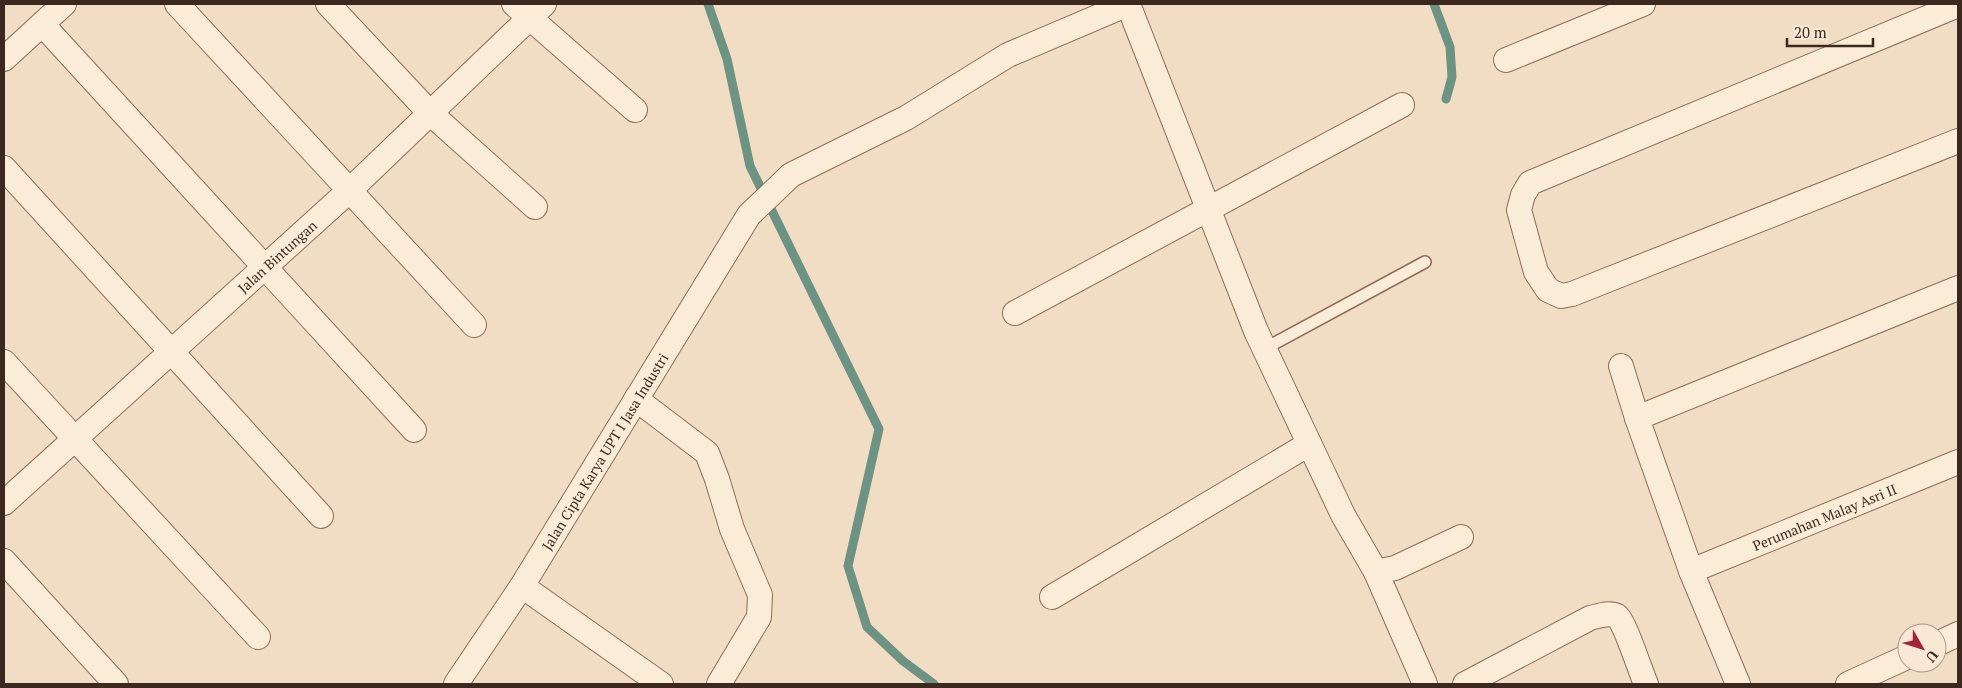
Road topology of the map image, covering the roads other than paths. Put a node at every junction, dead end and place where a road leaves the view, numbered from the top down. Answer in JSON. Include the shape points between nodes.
{"nodes":[{"id":1,"x":178,"y":4,"type":"edge"},
{"id":2,"x":328,"y":4,"type":"edge"},
{"id":3,"x":1128,"y":4,"type":"edge"},
{"id":4,"x":1643,"y":4,"type":"edge"},
{"id":5,"x":61,"y":5,"type":"edge"},
{"id":6,"x":1958,"y":5,"type":"edge"},
{"id":7,"x":529,"y":9,"type":"edge"},
{"id":8,"x":42,"y":24,"type":"junction"},
{"id":9,"x":4,"y":58,"type":"edge"},
{"id":10,"x":1506,"y":60,"type":"dead end"},
{"id":11,"x":1402,"y":105,"type":"dead end"},
{"id":12,"x":635,"y":110,"type":"dead end"},
{"id":13,"x":430,"y":113,"type":"junction"},
{"id":14,"x":1958,"y":141,"type":"edge"},
{"id":15,"x":4,"y":168,"type":"edge"},
{"id":16,"x":350,"y":190,"type":"junction"},
{"id":17,"x":535,"y":207,"type":"dead end"},
{"id":18,"x":1207,"y":210,"type":"junction"},
{"id":19,"x":1425,"y":262,"type":"dead end"},
{"id":20,"x":265,"y":267,"type":"junction"},
{"id":21,"x":1958,"y":288,"type":"edge"},
{"id":22,"x":1015,"y":312,"type":"dead end"},
{"id":23,"x":474,"y":325,"type":"dead end"},
{"id":24,"x":1264,"y":348,"type":"junction"},
{"id":25,"x":171,"y":352,"type":"junction"},
{"id":26,"x":4,"y":362,"type":"edge"},
{"id":27,"x":1621,"y":366,"type":"dead end"},
{"id":28,"x":636,"y":399,"type":"junction"},
{"id":29,"x":1637,"y":418,"type":"junction"},
{"id":30,"x":414,"y":430,"type":"dead end"},
{"id":31,"x":75,"y":439,"type":"junction"},
{"id":32,"x":1309,"y":444,"type":"junction"},
{"id":33,"x":1958,"y":462,"type":"edge"},
{"id":34,"x":4,"y":502,"type":"edge"},
{"id":35,"x":321,"y":516,"type":"dead end"},
{"id":36,"x":1461,"y":538,"type":"dead end"},
{"id":37,"x":4,"y":561,"type":"edge"},
{"id":38,"x":1691,"y":571,"type":"junction"},
{"id":39,"x":1376,"y":572,"type":"junction"},
{"id":40,"x":522,"y":586,"type":"junction"},
{"id":41,"x":1052,"y":597,"type":"dead end"},
{"id":42,"x":258,"y":637,"type":"dead end"},
{"id":43,"x":1897,"y":662,"type":"edge"},
{"id":44,"x":116,"y":684,"type":"edge"},
{"id":45,"x":456,"y":684,"type":"edge"},
{"id":46,"x":661,"y":684,"type":"edge"},
{"id":47,"x":719,"y":684,"type":"edge"},
{"id":48,"x":1424,"y":684,"type":"edge"},
{"id":49,"x":1465,"y":684,"type":"edge"},
{"id":50,"x":1646,"y":684,"type":"edge"},
{"id":51,"x":1738,"y":684,"type":"edge"},
{"id":52,"x":1848,"y":684,"type":"edge"}],
"edges":[{"from":1,"to":16,"type":"street"},
{"from":2,"to":13,"type":"street"},
{"from":3,"to":18,"type":"street"},
{"from":3,"to":28,"type":"street","name":"Jalan Cipta Karya UPT I Jasa Industri","via":[[1008,55],[906,118],[791,175],[749,215]]},
{"from":4,"to":10,"type":"street"},
{"from":5,"to":8,"type":"street"},
{"from":6,"to":14,"type":"street","via":[[1530,183],[1519,210],[1536,272],[1548,290],[1561,296]]},
{"from":7,"to":12,"type":"street"},
{"from":7,"to":13,"type":"street","name":"Jalan Bintungan"},
{"from":8,"to":9,"type":"street"},
{"from":8,"to":20,"type":"street"},
{"from":11,"to":18,"type":"street"},
{"from":13,"to":16,"type":"street","name":"Jalan Bintungan"},
{"from":13,"to":17,"type":"street"},
{"from":15,"to":25,"type":"street"},
{"from":16,"to":20,"type":"street","name":"Jalan Bintungan"},
{"from":16,"to":23,"type":"street"},
{"from":18,"to":22,"type":"street"},
{"from":18,"to":24,"type":"street"},
{"from":19,"to":24,"type":"lane"},
{"from":20,"to":25,"type":"street","name":"Jalan Bintungan"},
{"from":20,"to":30,"type":"street"},
{"from":21,"to":29,"type":"street"},
{"from":24,"to":32,"type":"street"},
{"from":25,"to":31,"type":"street","name":"Jalan Bintungan"},
{"from":25,"to":35,"type":"street"},
{"from":26,"to":31,"type":"street"},
{"from":27,"to":29,"type":"street"},
{"from":28,"to":40,"type":"street","name":"Jalan Cipta Karya UPT I Jasa Industri"},
{"from":28,"to":47,"type":"street","via":[[706,453],[732,529],[760,595],[759,617]]},
{"from":29,"to":38,"type":"street"},
{"from":31,"to":34,"type":"street","name":"Jalan Bintungan"},
{"from":31,"to":42,"type":"street"},
{"from":32,"to":39,"type":"street","via":[[1342,515]]},
{"from":32,"to":41,"type":"street"},
{"from":33,"to":38,"type":"street","name":"Perumahan Malay Asri II"},
{"from":36,"to":39,"type":"street","via":[[1395,568]]},
{"from":37,"to":44,"type":"street"},
{"from":38,"to":51,"type":"street"},
{"from":39,"to":48,"type":"street"},
{"from":40,"to":45,"type":"street","name":"Jalan Cipta Karya UPT I Jasa Industri"},
{"from":40,"to":46,"type":"street"},
{"from":43,"to":52,"type":"street"},
{"from":49,"to":50,"type":"street","via":[[1590,618],[1611,614],[1624,623]]}]}
